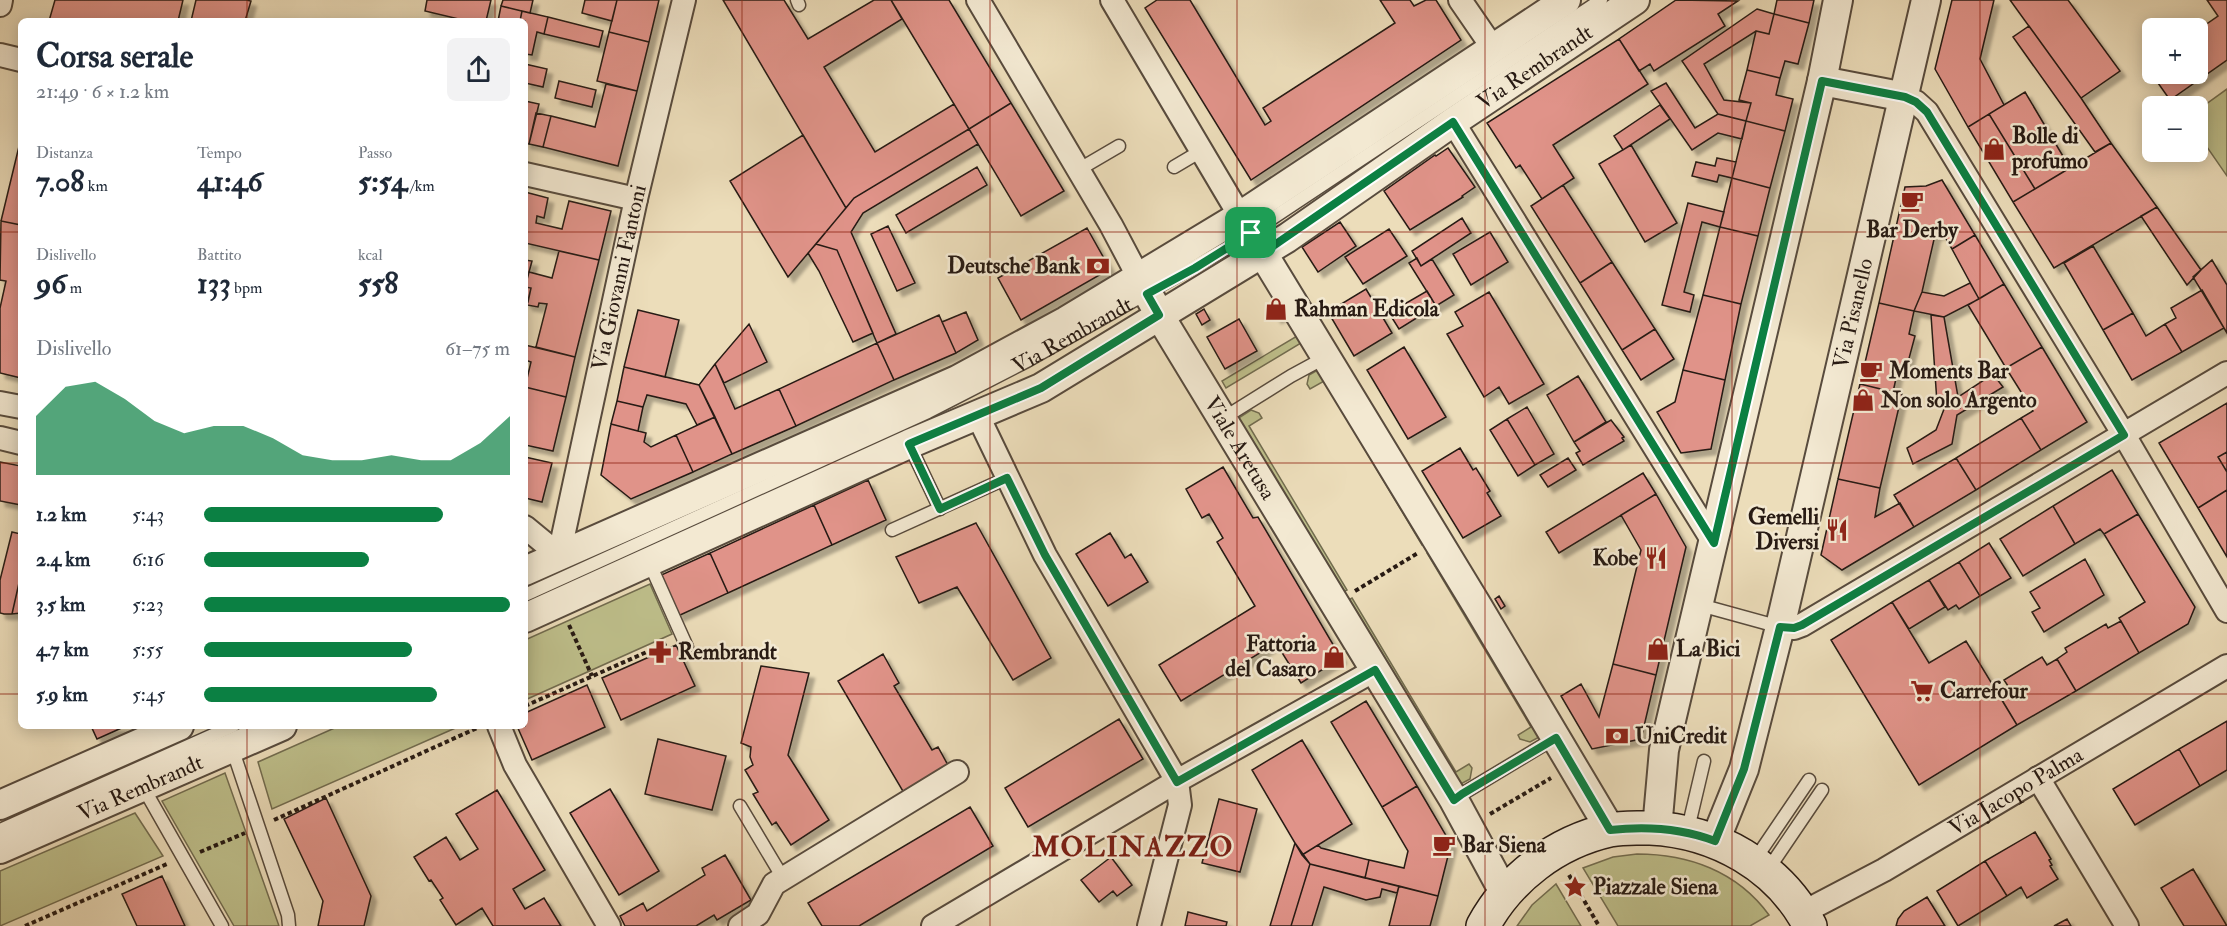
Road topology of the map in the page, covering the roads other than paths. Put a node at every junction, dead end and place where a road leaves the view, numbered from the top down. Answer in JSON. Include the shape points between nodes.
{"nodes":[{"id":1,"x":1,"y":0,"type":"edge"},
{"id":2,"x":684,"y":0,"type":"edge"},
{"id":3,"x":978,"y":0,"type":"edge"},
{"id":4,"x":1461,"y":0,"type":"edge"},
{"id":5,"x":1566,"y":0,"type":"edge"},
{"id":6,"x":1601,"y":0,"type":"edge"},
{"id":7,"x":1635,"y":0,"type":"edge"},
{"id":8,"x":1838,"y":0,"type":"edge"},
{"id":9,"x":1926,"y":0,"type":"edge"},
{"id":10,"x":1114,"y":1,"type":"edge"},
{"id":11,"x":0,"y":5,"type":"edge"},
{"id":12,"x":1493,"y":48,"type":"junction"},
{"id":13,"x":0,"y":55,"type":"edge"},
{"id":14,"x":18,"y":59,"type":"edge"},
{"id":15,"x":1822,"y":81,"type":"junction"},
{"id":16,"x":1905,"y":97,"type":"junction"},
{"id":17,"x":1453,"y":122,"type":"junction"},
{"id":18,"x":1119,"y":146,"type":"dead end"},
{"id":19,"x":1201,"y":151,"type":"junction"},
{"id":20,"x":1174,"y":167,"type":"dead end"},
{"id":21,"x":1078,"y":170,"type":"junction"},
{"id":22,"x":528,"y":175,"type":"edge"},
{"id":23,"x":636,"y":199,"type":"junction"},
{"id":24,"x":1251,"y":234,"type":"junction"},
{"id":25,"x":1148,"y":295,"type":"junction"},
{"id":26,"x":1326,"y":357,"type":"junction"},
{"id":27,"x":2227,"y":373,"type":"edge"},
{"id":28,"x":0,"y":403,"type":"edge"},
{"id":29,"x":18,"y":407,"type":"edge"},
{"id":30,"x":977,"y":414,"type":"junction"},
{"id":31,"x":1222,"y":419,"type":"junction"},
{"id":32,"x":2124,"y":435,"type":"junction"},
{"id":33,"x":0,"y":438,"type":"edge"},
{"id":34,"x":18,"y":442,"type":"edge"},
{"id":35,"x":909,"y":444,"type":"junction"},
{"id":36,"x":1007,"y":478,"type":"junction"},
{"id":37,"x":940,"y":509,"type":"junction"},
{"id":38,"x":528,"y":528,"type":"edge"},
{"id":39,"x":892,"y":530,"type":"dead end"},
{"id":40,"x":1714,"y":543,"type":"junction"},
{"id":41,"x":648,"y":561,"type":"junction"},
{"id":42,"x":528,"y":572,"type":"edge"},
{"id":43,"x":567,"y":580,"type":"junction"},
{"id":44,"x":528,"y":594,"type":"edge"},
{"id":45,"x":1700,"y":605,"type":"junction"},
{"id":46,"x":2227,"y":611,"type":"edge"},
{"id":47,"x":528,"y":615,"type":"edge"},
{"id":48,"x":1780,"y":627,"type":"junction"},
{"id":49,"x":684,"y":642,"type":"road end"},
{"id":50,"x":2227,"y":666,"type":"edge"},
{"id":51,"x":1375,"y":670,"type":"junction"},
{"id":52,"x":172,"y":729,"type":"edge"},
{"id":53,"x":269,"y":729,"type":"edge"},
{"id":54,"x":501,"y":729,"type":"edge"},
{"id":55,"x":233,"y":737,"type":"edge"},
{"id":56,"x":1556,"y":738,"type":"junction"},
{"id":57,"x":1704,"y":761,"type":"dead end"},
{"id":58,"x":957,"y":771,"type":"dead end"},
{"id":59,"x":2038,"y":778,"type":"junction"},
{"id":60,"x":1809,"y":780,"type":"dead end"},
{"id":61,"x":1177,"y":782,"type":"junction"},
{"id":62,"x":143,"y":787,"type":"junction"},
{"id":63,"x":1822,"y":790,"type":"dead end"},
{"id":64,"x":1454,"y":800,"type":"junction"},
{"id":65,"x":0,"y":805,"type":"edge"},
{"id":66,"x":740,"y":806,"type":"dead end"},
{"id":67,"x":0,"y":830,"type":"edge"},
{"id":68,"x":1610,"y":830,"type":"junction"},
{"id":69,"x":1686,"y":834,"type":"junction"},
{"id":70,"x":0,"y":849,"type":"edge"},
{"id":71,"x":1760,"y":867,"type":"junction"},
{"id":72,"x":783,"y":878,"type":"junction"},
{"id":73,"x":1505,"y":894,"type":"junction"},
{"id":74,"x":1806,"y":920,"type":"edge"},
{"id":75,"x":222,"y":926,"type":"edge"},
{"id":76,"x":289,"y":926,"type":"edge"},
{"id":77,"x":609,"y":926,"type":"edge"},
{"id":78,"x":740,"y":926,"type":"edge"},
{"id":79,"x":933,"y":926,"type":"edge"},
{"id":80,"x":1149,"y":926,"type":"edge"},
{"id":81,"x":1483,"y":926,"type":"edge"},
{"id":82,"x":2127,"y":926,"type":"edge"}],
"edges":[{"from":1,"to":11,"type":"street"},
{"from":2,"to":23,"type":"street","name":"Via Giovanni Fantoni"},
{"from":3,"to":21,"type":"street","name":"Viale Aretusa"},
{"from":4,"to":12,"type":"street"},
{"from":5,"to":12,"type":"street","name":"Via Rembrandt"},
{"from":6,"to":24,"type":"lane","name":"Via Rembrandt"},
{"from":7,"to":17,"type":"street","name":"Via Rembrandt"},
{"from":8,"to":15,"type":"street"},
{"from":9,"to":16,"type":"street","name":"Via Pisanello"},
{"from":10,"to":19,"type":"street"},
{"from":12,"to":24,"type":"street","name":"Via Rembrandt"},
{"from":13,"to":14,"type":"street"},
{"from":15,"to":16,"type":"street"},
{"from":15,"to":40,"type":"street"},
{"from":16,"to":32,"type":"street","via":[[1927,112]]},
{"from":16,"to":48,"type":"street","name":"Via Pisanello"},
{"from":17,"to":24,"type":"street","name":"Via Rembrandt"},
{"from":17,"to":40,"type":"street"},
{"from":18,"to":21,"type":"lane"},
{"from":19,"to":20,"type":"lane"},
{"from":19,"to":24,"type":"street"},
{"from":21,"to":25,"type":"street","name":"Viale Aretusa"},
{"from":22,"to":23,"type":"street"},
{"from":23,"to":43,"type":"street","name":"Via Giovanni Fantoni"},
{"from":24,"to":25,"type":"street","name":"Via Rembrandt"},
{"from":24,"to":25,"type":"street","name":"Via Rembrandt"},
{"from":24,"to":26,"type":"street"},
{"from":25,"to":30,"type":"street","name":"Via Rembrandt","via":[[1041,388]]},
{"from":25,"to":31,"type":"street","name":"Viale Aretusa"},
{"from":25,"to":43,"type":"street","name":"Via Rembrandt","via":[[1066,321]]},
{"from":26,"to":31,"type":"lane"},
{"from":26,"to":56,"type":"street"},
{"from":27,"to":32,"type":"street"},
{"from":28,"to":29,"type":"street"},
{"from":30,"to":35,"type":"street","name":"Via Rembrandt"},
{"from":30,"to":36,"type":"street"},
{"from":31,"to":51,"type":"street","name":"Viale Aretusa"},
{"from":32,"to":46,"type":"street"},
{"from":32,"to":48,"type":"street","via":[[1802,625]]},
{"from":33,"to":34,"type":"street"},
{"from":35,"to":37,"type":"lane"},
{"from":35,"to":41,"type":"street","name":"Via Rembrandt"},
{"from":36,"to":37,"type":"lane"},
{"from":36,"to":61,"type":"street","via":[[1045,555]]},
{"from":37,"to":39,"type":"lane"},
{"from":38,"to":43,"type":"street"},
{"from":40,"to":45,"type":"street"},
{"from":41,"to":43,"type":"street","name":"Via Rembrandt"},
{"from":41,"to":49,"type":"lane"},
{"from":42,"to":43,"type":"street","name":"Via Rembrandt"},
{"from":43,"to":44,"type":"lane","name":"Via Rembrandt"},
{"from":43,"to":47,"type":"street","name":"Via Rembrandt"},
{"from":45,"to":48,"type":"lane"},
{"from":45,"to":69,"type":"street","via":[[1664,750]]},
{"from":48,"to":69,"type":"street","name":"Via Pisanello","via":[[1744,769]]},
{"from":50,"to":59,"type":"street","name":"Via Jacopo Palma"},
{"from":51,"to":61,"type":"street"},
{"from":51,"to":64,"type":"street","name":"Viale Aretusa"},
{"from":52,"to":65,"type":"street","name":"Via Rembrandt"},
{"from":53,"to":55,"type":"street","name":"Via Rembrandt"},
{"from":54,"to":77,"type":"street","via":[[515,765]]},
{"from":55,"to":62,"type":"street","name":"Via Rembrandt"},
{"from":55,"to":67,"type":"lane","name":"Via Rembrandt"},
{"from":55,"to":76,"type":"lane"},
{"from":56,"to":64,"type":"lane"},
{"from":56,"to":68,"type":"street"},
{"from":57,"to":69,"type":"lane"},
{"from":58,"to":72,"type":"street"},
{"from":59,"to":74,"type":"street","name":"Via Jacopo Palma"},
{"from":59,"to":82,"type":"street"},
{"from":60,"to":71,"type":"lane"},
{"from":61,"to":79,"type":"street"},
{"from":61,"to":80,"type":"street","via":[[1180,805]]},
{"from":62,"to":70,"type":"street","name":"Via Rembrandt"},
{"from":62,"to":75,"type":"lane"},
{"from":63,"to":71,"type":"lane"},
{"from":64,"to":73,"type":"street","name":"Viale Aretusa"},
{"from":66,"to":72,"type":"lane"},
{"from":68,"to":69,"type":"main road"},
{"from":68,"to":73,"type":"main road","via":[[1554,852]]},
{"from":69,"to":71,"type":"main road"},
{"from":71,"to":74,"type":"main road","via":[[1786,892]]},
{"from":72,"to":78,"type":"street","via":[[774,884],[758,914]]},
{"from":73,"to":81,"type":"main road"}]}
